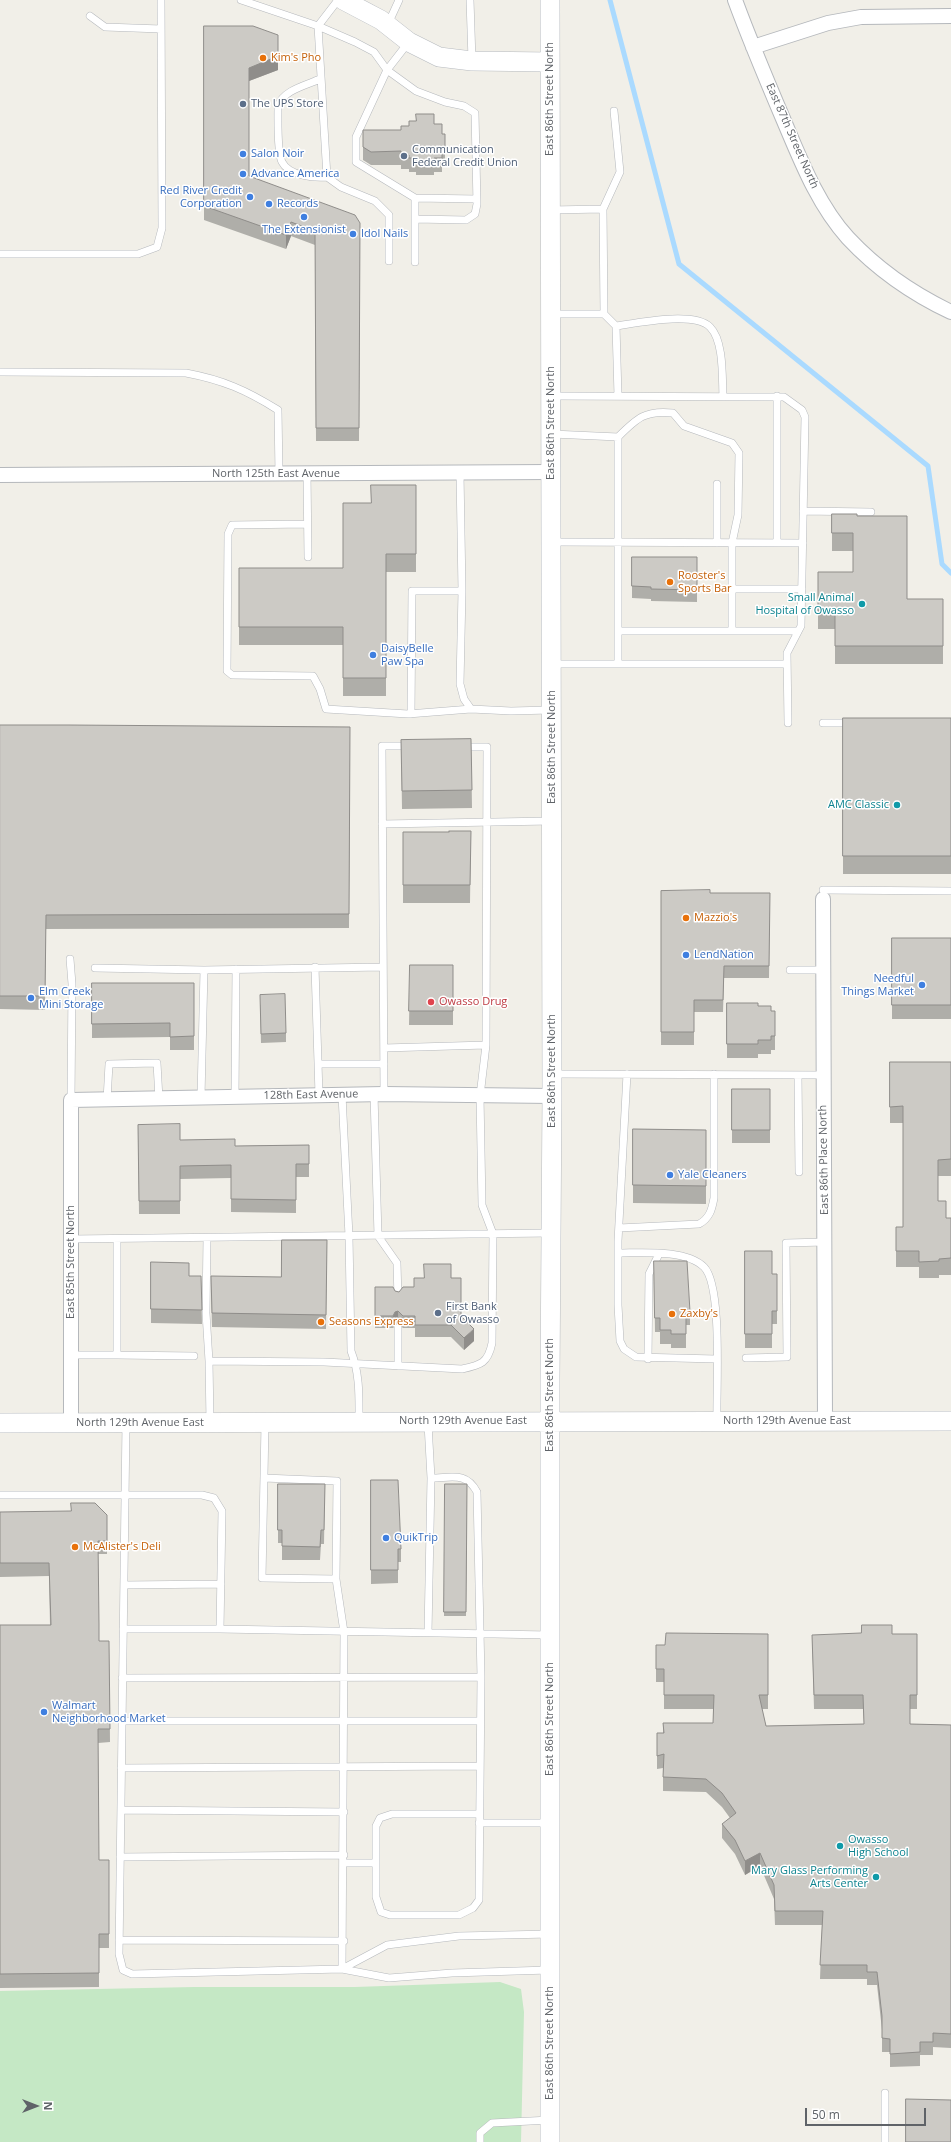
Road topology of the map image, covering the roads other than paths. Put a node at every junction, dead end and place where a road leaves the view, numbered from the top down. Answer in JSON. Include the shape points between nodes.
{"nodes":[{"id":1,"x":161,"y":0,"type":"edge"},
{"id":2,"x":241,"y":0,"type":"edge"},
{"id":3,"x":338,"y":0,"type":"edge"},
{"id":4,"x":343,"y":0,"type":"edge"},
{"id":5,"x":399,"y":0,"type":"edge"},
{"id":6,"x":470,"y":0,"type":"edge"},
{"id":7,"x":550,"y":0,"type":"edge"},
{"id":8,"x":735,"y":0,"type":"edge"},
{"id":9,"x":90,"y":16,"type":"dead end"},
{"id":10,"x":951,"y":16,"type":"edge"},
{"id":11,"x":388,"y":25,"type":"junction"},
{"id":12,"x":318,"y":26,"type":"junction"},
{"id":13,"x":161,"y":29,"type":"junction"},
{"id":14,"x":410,"y":42,"type":"junction"},
{"id":15,"x":753,"y":47,"type":"junction"},
{"id":16,"x":472,"y":61,"type":"junction"},
{"id":17,"x":550,"y":62,"type":"junction"},
{"id":18,"x":388,"y":70,"type":"junction"},
{"id":19,"x":320,"y":79,"type":"junction"},
{"id":20,"x":614,"y":112,"type":"dead end"},
{"id":21,"x":327,"y":177,"type":"junction"},
{"id":22,"x":415,"y":198,"type":"junction"},
{"id":23,"x":477,"y":199,"type":"junction"},
{"id":24,"x":603,"y":209,"type":"junction"},
{"id":25,"x":550,"y":210,"type":"junction"},
{"id":26,"x":415,"y":219,"type":"junction"},
{"id":27,"x":0,"y":254,"type":"edge"},
{"id":28,"x":389,"y":261,"type":"dead end"},
{"id":29,"x":415,"y":262,"type":"dead end"},
{"id":30,"x":951,"y":312,"type":"edge"},
{"id":31,"x":551,"y":314,"type":"junction"},
{"id":32,"x":604,"y":314,"type":"junction"},
{"id":33,"x":616,"y":326,"type":"junction"},
{"id":34,"x":0,"y":372,"type":"edge"},
{"id":35,"x":551,"y":396,"type":"junction"},
{"id":36,"x":618,"y":396,"type":"junction"},
{"id":37,"x":722,"y":396,"type":"junction"},
{"id":38,"x":777,"y":396,"type":"junction"},
{"id":39,"x":551,"y":434,"type":"junction"},
{"id":40,"x":618,"y":437,"type":"junction"},
{"id":41,"x":551,"y":472,"type":"junction"},
{"id":42,"x":307,"y":473,"type":"junction"},
{"id":43,"x":460,"y":473,"type":"junction"},
{"id":44,"x":279,"y":474,"type":"junction"},
{"id":45,"x":0,"y":475,"type":"edge"},
{"id":46,"x":717,"y":484,"type":"dead end"},
{"id":47,"x":803,"y":511,"type":"junction"},
{"id":48,"x":871,"y":512,"type":"dead end"},
{"id":49,"x":307,"y":524,"type":"junction"},
{"id":50,"x":551,"y":542,"type":"junction"},
{"id":51,"x":618,"y":542,"type":"junction"},
{"id":52,"x":717,"y":543,"type":"junction"},
{"id":53,"x":732,"y":543,"type":"junction"},
{"id":54,"x":777,"y":543,"type":"junction"},
{"id":55,"x":803,"y":543,"type":"junction"},
{"id":56,"x":308,"y":557,"type":"dead end"},
{"id":57,"x":732,"y":589,"type":"junction"},
{"id":58,"x":802,"y":589,"type":"junction"},
{"id":59,"x":462,"y":591,"type":"junction"},
{"id":60,"x":618,"y":631,"type":"junction"},
{"id":61,"x":732,"y":631,"type":"junction"},
{"id":62,"x":798,"y":631,"type":"junction"},
{"id":63,"x":552,"y":664,"type":"junction"},
{"id":64,"x":618,"y":664,"type":"junction"},
{"id":65,"x":787,"y":664,"type":"junction"},
{"id":66,"x":471,"y":708,"type":"junction"},
{"id":67,"x":552,"y":710,"type":"junction"},
{"id":68,"x":411,"y":714,"type":"junction"},
{"id":69,"x":823,"y":723,"type":"dead end"},
{"id":70,"x":860,"y":723,"type":"edge"},
{"id":71,"x":788,"y":724,"type":"dead end"},
{"id":72,"x":420,"y":746,"type":"edge"},
{"id":73,"x":457,"y":747,"type":"edge"},
{"id":74,"x":552,"y":821,"type":"junction"},
{"id":75,"x":486,"y":823,"type":"junction"},
{"id":76,"x":382,"y":824,"type":"junction"},
{"id":77,"x":951,"y":891,"type":"edge"},
{"id":78,"x":823,"y":895,"type":"joint"},
{"id":79,"x":70,"y":959,"type":"dead end"},
{"id":80,"x":315,"y":967,"type":"junction"},
{"id":81,"x":383,"y":967,"type":"junction"},
{"id":82,"x":95,"y":968,"type":"dead end"},
{"id":83,"x":236,"y":969,"type":"junction"},
{"id":84,"x":204,"y":970,"type":"junction"},
{"id":85,"x":790,"y":970,"type":"dead end"},
{"id":86,"x":823,"y":970,"type":"junction"},
{"id":87,"x":486,"y":1045,"type":"junction"},
{"id":88,"x":384,"y":1048,"type":"junction"},
{"id":89,"x":318,"y":1064,"type":"junction"},
{"id":90,"x":384,"y":1064,"type":"junction"},
{"id":91,"x":552,"y":1074,"type":"junction"},
{"id":92,"x":627,"y":1074,"type":"junction"},
{"id":93,"x":714,"y":1074,"type":"junction"},
{"id":94,"x":798,"y":1075,"type":"junction"},
{"id":95,"x":822,"y":1075,"type":"junction"},
{"id":96,"x":379,"y":1094,"type":"junction"},
{"id":97,"x":319,"y":1095,"type":"junction"},
{"id":98,"x":342,"y":1095,"type":"junction"},
{"id":99,"x":480,"y":1096,"type":"junction"},
{"id":100,"x":552,"y":1096,"type":"junction"},
{"id":101,"x":235,"y":1097,"type":"junction"},
{"id":102,"x":201,"y":1098,"type":"junction"},
{"id":103,"x":159,"y":1099,"type":"junction"},
{"id":104,"x":71,"y":1100,"type":"junction"},
{"id":105,"x":107,"y":1100,"type":"junction"},
{"id":106,"x":799,"y":1172,"type":"dead end"},
{"id":107,"x":619,"y":1228,"type":"junction"},
{"id":108,"x":551,"y":1233,"type":"junction"},
{"id":109,"x":493,"y":1234,"type":"junction"},
{"id":110,"x":349,"y":1236,"type":"junction"},
{"id":111,"x":378,"y":1236,"type":"junction"},
{"id":112,"x":207,"y":1238,"type":"junction"},
{"id":113,"x":72,"y":1239,"type":"junction"},
{"id":114,"x":117,"y":1239,"type":"junction"},
{"id":115,"x":826,"y":1242,"type":"junction"},
{"id":116,"x":618,"y":1253,"type":"junction"},
{"id":117,"x":660,"y":1254,"type":"junction"},
{"id":118,"x":398,"y":1299,"type":"edge"},
{"id":119,"x":398,"y":1328,"type":"dead end"},
{"id":120,"x":71,"y":1355,"type":"junction"},
{"id":121,"x":117,"y":1355,"type":"junction"},
{"id":122,"x":194,"y":1356,"type":"dead end"},
{"id":123,"x":746,"y":1358,"type":"dead end"},
{"id":124,"x":648,"y":1359,"type":"junction"},
{"id":125,"x":716,"y":1359,"type":"junction"},
{"id":126,"x":209,"y":1361,"type":"junction"},
{"id":127,"x":356,"y":1364,"type":"junction"},
{"id":128,"x":398,"y":1366,"type":"junction"},
{"id":129,"x":550,"y":1421,"type":"junction"},
{"id":130,"x":717,"y":1421,"type":"junction"},
{"id":131,"x":825,"y":1421,"type":"junction"},
{"id":132,"x":951,"y":1421,"type":"edge"},
{"id":133,"x":359,"y":1422,"type":"junction"},
{"id":134,"x":428,"y":1422,"type":"junction"},
{"id":135,"x":0,"y":1423,"type":"edge"},
{"id":136,"x":71,"y":1423,"type":"junction"},
{"id":137,"x":126,"y":1423,"type":"junction"},
{"id":138,"x":210,"y":1423,"type":"junction"},
{"id":139,"x":265,"y":1423,"type":"junction"},
{"id":140,"x":264,"y":1478,"type":"junction"},
{"id":141,"x":431,"y":1478,"type":"junction"},
{"id":142,"x":125,"y":1494,"type":"junction"},
{"id":143,"x":0,"y":1495,"type":"edge"},
{"id":144,"x":336,"y":1578,"type":"junction"},
{"id":145,"x":221,"y":1584,"type":"junction"},
{"id":146,"x":124,"y":1585,"type":"junction"},
{"id":147,"x":123,"y":1629,"type":"junction"},
{"id":148,"x":220,"y":1629,"type":"junction"},
{"id":149,"x":344,"y":1632,"type":"junction"},
{"id":150,"x":428,"y":1633,"type":"junction"},
{"id":151,"x":479,"y":1634,"type":"junction"},
{"id":152,"x":550,"y":1635,"type":"junction"},
{"id":153,"x":481,"y":1677,"type":"junction"},
{"id":154,"x":122,"y":1678,"type":"junction"},
{"id":155,"x":343,"y":1679,"type":"junction"},
{"id":156,"x":122,"y":1721,"type":"junction"},
{"id":157,"x":480,"y":1721,"type":"junction"},
{"id":158,"x":344,"y":1722,"type":"junction"},
{"id":159,"x":480,"y":1766,"type":"junction"},
{"id":160,"x":121,"y":1768,"type":"junction"},
{"id":161,"x":344,"y":1768,"type":"junction"},
{"id":162,"x":121,"y":1810,"type":"junction"},
{"id":163,"x":344,"y":1812,"type":"junction"},
{"id":164,"x":480,"y":1814,"type":"junction"},
{"id":165,"x":480,"y":1823,"type":"junction"},
{"id":166,"x":550,"y":1823,"type":"junction"},
{"id":167,"x":120,"y":1856,"type":"junction"},
{"id":168,"x":344,"y":1859,"type":"junction"},
{"id":169,"x":376,"y":1863,"type":"junction"},
{"id":170,"x":550,"y":1934,"type":"junction"},
{"id":171,"x":119,"y":1940,"type":"junction"},
{"id":172,"x":344,"y":1941,"type":"junction"},
{"id":173,"x":342,"y":1970,"type":"junction"},
{"id":174,"x":550,"y":1970,"type":"junction"},
{"id":175,"x":884,"y":2093,"type":"dead end"},
{"id":176,"x":550,"y":2120,"type":"junction"},
{"id":177,"x":480,"y":2142,"type":"edge"},
{"id":178,"x":550,"y":2142,"type":"edge"},
{"id":179,"x":885,"y":2142,"type":"edge"}],
"edges":[{"from":1,"to":13,"type":"lane"},
{"from":2,"to":12,"type":"lane"},
{"from":3,"to":12,"type":"lane"},
{"from":4,"to":11,"type":"main road"},
{"from":5,"to":11,"type":"lane"},
{"from":6,"to":16,"type":"lane"},
{"from":7,"to":17,"type":"main road","name":"East 86th Street North"},
{"from":8,"to":15,"type":"street","name":"East 87th Street North"},
{"from":9,"to":13,"type":"lane","via":[[105,27]]},
{"from":10,"to":15,"type":"street","via":[[861,17],[828,23]]},
{"from":11,"to":14,"type":"main road"},
{"from":12,"to":18,"type":"lane","via":[[374,52]]},
{"from":12,"to":19,"type":"lane"},
{"from":13,"to":27,"type":"lane","via":[[162,228],[157,247],[138,254]]},
{"from":14,"to":16,"type":"main road","via":[[439,57]]},
{"from":14,"to":18,"type":"lane"},
{"from":15,"to":30,"type":"street","name":"East 87th Street North","via":[[803,165],[847,237],[907,289]]},
{"from":16,"to":17,"type":"main road"},
{"from":17,"to":25,"type":"main road","name":"East 86th Street North"},
{"from":18,"to":22,"type":"lane","via":[[356,137],[356,162]]},
{"from":18,"to":23,"type":"lane","via":[[416,91],[464,106],[475,113]]},
{"from":19,"to":21,"type":"lane"},
{"from":19,"to":21,"type":"lane","via":[[279,100],[280,158],[285,167],[293,172],[309,177]]},
{"from":20,"to":24,"type":"lane","via":[[620,172]]},
{"from":21,"to":28,"type":"lane","via":[[341,187],[375,201],[389,215]]},
{"from":22,"to":23,"type":"lane"},
{"from":22,"to":26,"type":"lane"},
{"from":23,"to":26,"type":"lane","via":[[475,214],[466,220]]},
{"from":24,"to":25,"type":"lane"},
{"from":24,"to":32,"type":"lane"},
{"from":25,"to":31,"type":"main road","name":"East 86th Street North"},
{"from":26,"to":29,"type":"lane"},
{"from":31,"to":32,"type":"lane"},
{"from":31,"to":35,"type":"main road","name":"East 86th Street North"},
{"from":32,"to":33,"type":"lane"},
{"from":33,"to":36,"type":"lane"},
{"from":33,"to":37,"type":"lane","via":[[658,319],[688,320],[710,327],[721,353]]},
{"from":34,"to":44,"type":"lane","via":[[186,372],[210,378],[251,393],[278,410]]},
{"from":35,"to":36,"type":"lane"},
{"from":35,"to":39,"type":"main road","name":"East 86th Street North"},
{"from":36,"to":37,"type":"lane"},
{"from":37,"to":38,"type":"lane"},
{"from":38,"to":47,"type":"lane","via":[[784,397],[802,410],[805,417]]},
{"from":38,"to":54,"type":"lane"},
{"from":39,"to":40,"type":"lane"},
{"from":39,"to":41,"type":"main road","name":"East 86th Street North"},
{"from":40,"to":51,"type":"lane"},
{"from":40,"to":53,"type":"lane","via":[[637,418],[661,411],[673,413],[684,426],[732,443],[739,453],[738,507]]},
{"from":41,"to":43,"type":"street","name":"North 125th East Avenue"},
{"from":41,"to":50,"type":"main road","name":"East 86th Street North"},
{"from":42,"to":43,"type":"street","name":"North 125th East Avenue"},
{"from":42,"to":44,"type":"street","name":"North 125th East Avenue"},
{"from":42,"to":49,"type":"lane"},
{"from":43,"to":59,"type":"lane"},
{"from":44,"to":45,"type":"street","name":"North 125th East Avenue"},
{"from":46,"to":52,"type":"lane"},
{"from":47,"to":48,"type":"lane"},
{"from":47,"to":55,"type":"lane"},
{"from":49,"to":56,"type":"lane"},
{"from":49,"to":68,"type":"lane","via":[[232,525],[228,534],[227,671],[232,675],[313,676],[326,709]]},
{"from":50,"to":51,"type":"lane"},
{"from":50,"to":63,"type":"main road","name":"East 86th Street North"},
{"from":51,"to":52,"type":"lane"},
{"from":51,"to":60,"type":"lane"},
{"from":52,"to":53,"type":"lane"},
{"from":53,"to":54,"type":"lane"},
{"from":53,"to":57,"type":"lane"},
{"from":54,"to":55,"type":"lane"},
{"from":55,"to":58,"type":"lane"},
{"from":57,"to":58,"type":"lane"},
{"from":57,"to":61,"type":"lane"},
{"from":58,"to":62,"type":"lane","via":[[801,626]]},
{"from":59,"to":66,"type":"lane","via":[[460,684],[464,698]]},
{"from":59,"to":68,"type":"lane","via":[[412,591]]},
{"from":60,"to":61,"type":"lane"},
{"from":60,"to":64,"type":"lane"},
{"from":61,"to":62,"type":"lane"},
{"from":62,"to":65,"type":"lane","via":[[787,653]]},
{"from":63,"to":64,"type":"lane"},
{"from":63,"to":67,"type":"main road","name":"East 86th Street North"},
{"from":64,"to":65,"type":"lane"},
{"from":65,"to":71,"type":"lane"},
{"from":66,"to":67,"type":"lane","via":[[511,711]]},
{"from":66,"to":68,"type":"lane"},
{"from":67,"to":74,"type":"main road","name":"East 86th Street North"},
{"from":69,"to":70,"type":"lane"},
{"from":72,"to":76,"type":"lane","via":[[382,746]]},
{"from":73,"to":75,"type":"lane","via":[[487,747]]},
{"from":74,"to":75,"type":"lane"},
{"from":74,"to":91,"type":"main road","name":"East 86th Street North"},
{"from":75,"to":76,"type":"lane"},
{"from":75,"to":87,"type":"lane"},
{"from":76,"to":81,"type":"lane"},
{"from":77,"to":78,"type":"lane"},
{"from":78,"to":86,"type":"street","name":"East 86th Place North"},
{"from":79,"to":104,"type":"lane"},
{"from":80,"to":81,"type":"lane"},
{"from":80,"to":83,"type":"lane"},
{"from":80,"to":89,"type":"lane"},
{"from":81,"to":88,"type":"lane"},
{"from":82,"to":84,"type":"lane"},
{"from":83,"to":84,"type":"lane"},
{"from":83,"to":101,"type":"lane"},
{"from":84,"to":102,"type":"lane"},
{"from":85,"to":86,"type":"lane"},
{"from":86,"to":95,"type":"street","name":"East 86th Place North"},
{"from":87,"to":88,"type":"lane"},
{"from":87,"to":99,"type":"lane"},
{"from":88,"to":90,"type":"lane"},
{"from":89,"to":90,"type":"lane"},
{"from":89,"to":97,"type":"lane"},
{"from":90,"to":96,"type":"lane"},
{"from":91,"to":92,"type":"lane"},
{"from":91,"to":100,"type":"main road","name":"East 86th Street North"},
{"from":92,"to":93,"type":"lane"},
{"from":92,"to":107,"type":"lane"},
{"from":93,"to":94,"type":"lane"},
{"from":93,"to":107,"type":"lane","via":[[712,1211],[706,1220],[699,1224]]},
{"from":94,"to":95,"type":"lane"},
{"from":94,"to":106,"type":"lane"},
{"from":95,"to":115,"type":"street","name":"East 86th Place North"},
{"from":96,"to":98,"type":"street","name":"128th East Avenue"},
{"from":96,"to":99,"type":"street","name":"128th East Avenue"},
{"from":96,"to":111,"type":"lane"},
{"from":97,"to":98,"type":"street","name":"128th East Avenue"},
{"from":97,"to":101,"type":"street","name":"128th East Avenue"},
{"from":98,"to":110,"type":"lane"},
{"from":99,"to":100,"type":"street","name":"128th East Avenue"},
{"from":99,"to":109,"type":"lane","via":[[482,1205]]},
{"from":100,"to":108,"type":"main road","name":"East 86th Street North"},
{"from":101,"to":102,"type":"street","name":"128th East Avenue"},
{"from":102,"to":103,"type":"street","name":"128th East Avenue"},
{"from":103,"to":105,"type":"street","name":"128th East Avenue"},
{"from":103,"to":105,"type":"lane","via":[[156,1063],[109,1064]]},
{"from":104,"to":105,"type":"street","name":"128th East Avenue"},
{"from":104,"to":113,"type":"street","name":"East 85th Street North"},
{"from":107,"to":116,"type":"lane"},
{"from":108,"to":109,"type":"lane"},
{"from":108,"to":129,"type":"main road","name":"East 86th Street North"},
{"from":109,"to":111,"type":"lane"},
{"from":109,"to":128,"type":"lane","via":[[492,1343],[484,1362],[462,1369]]},
{"from":110,"to":111,"type":"lane"},
{"from":110,"to":112,"type":"lane"},
{"from":110,"to":127,"type":"lane","via":[[351,1351]]},
{"from":111,"to":118,"type":"lane","via":[[397,1263]]},
{"from":112,"to":114,"type":"lane"},
{"from":112,"to":126,"type":"lane","via":[[206,1313]]},
{"from":113,"to":114,"type":"lane"},
{"from":113,"to":120,"type":"street","name":"East 85th Street North"},
{"from":114,"to":121,"type":"lane"},
{"from":115,"to":123,"type":"lane","via":[[786,1243],[787,1357]]},
{"from":115,"to":131,"type":"street","name":"East 86th Place North"},
{"from":116,"to":117,"type":"lane"},
{"from":116,"to":124,"type":"lane","via":[[620,1340],[629,1354]]},
{"from":117,"to":124,"type":"lane","via":[[649,1274]]},
{"from":117,"to":125,"type":"lane","via":[[674,1255],[704,1266],[712,1277],[717,1318]]},
{"from":119,"to":128,"type":"lane"},
{"from":120,"to":121,"type":"lane"},
{"from":120,"to":136,"type":"street","name":"East 85th Street North"},
{"from":121,"to":122,"type":"lane"},
{"from":124,"to":125,"type":"lane"},
{"from":125,"to":130,"type":"lane"},
{"from":126,"to":127,"type":"lane"},
{"from":126,"to":138,"type":"lane"},
{"from":127,"to":128,"type":"lane"},
{"from":127,"to":133,"type":"lane"},
{"from":129,"to":130,"type":"main road","name":"North 129th Avenue East"},
{"from":129,"to":134,"type":"main road","name":"North 129th Avenue East"},
{"from":129,"to":152,"type":"main road","name":"East 86th Street North"},
{"from":130,"to":131,"type":"main road","name":"North 129th Avenue East"},
{"from":131,"to":132,"type":"main road","name":"North 129th Avenue East"},
{"from":133,"to":134,"type":"main road","name":"North 129th Avenue East"},
{"from":133,"to":139,"type":"main road","name":"North 129th Avenue East"},
{"from":134,"to":141,"type":"lane"},
{"from":135,"to":136,"type":"main road","name":"North 129th Avenue East"},
{"from":136,"to":137,"type":"main road","name":"North 129th Avenue East"},
{"from":137,"to":138,"type":"main road","name":"North 129th Avenue East"},
{"from":137,"to":142,"type":"lane"},
{"from":138,"to":139,"type":"main road","name":"North 129th Avenue East"},
{"from":139,"to":140,"type":"lane"},
{"from":140,"to":144,"type":"lane","via":[[337,1481]]},
{"from":140,"to":144,"type":"lane","via":[[262,1578]]},
{"from":141,"to":150,"type":"lane"},
{"from":141,"to":151,"type":"lane","via":[[464,1477],[472,1482],[477,1492]]},
{"from":142,"to":143,"type":"lane"},
{"from":142,"to":145,"type":"lane","via":[[202,1495],[214,1498],[222,1511]]},
{"from":142,"to":146,"type":"lane"},
{"from":144,"to":149,"type":"lane"},
{"from":145,"to":146,"type":"lane"},
{"from":145,"to":148,"type":"lane"},
{"from":146,"to":147,"type":"lane"},
{"from":147,"to":148,"type":"lane"},
{"from":147,"to":154,"type":"lane"},
{"from":148,"to":149,"type":"lane"},
{"from":149,"to":150,"type":"lane"},
{"from":149,"to":155,"type":"lane"},
{"from":150,"to":151,"type":"lane"},
{"from":151,"to":152,"type":"lane"},
{"from":151,"to":153,"type":"lane"},
{"from":152,"to":166,"type":"main road","name":"East 86th Street North"},
{"from":153,"to":155,"type":"lane"},
{"from":153,"to":157,"type":"lane"},
{"from":154,"to":155,"type":"lane"},
{"from":154,"to":156,"type":"lane"},
{"from":155,"to":158,"type":"lane"},
{"from":156,"to":158,"type":"lane"},
{"from":156,"to":160,"type":"lane"},
{"from":157,"to":158,"type":"lane"},
{"from":157,"to":159,"type":"lane"},
{"from":158,"to":161,"type":"lane"},
{"from":159,"to":161,"type":"lane"},
{"from":159,"to":164,"type":"lane"},
{"from":160,"to":161,"type":"lane"},
{"from":160,"to":162,"type":"lane"},
{"from":161,"to":163,"type":"lane"},
{"from":162,"to":163,"type":"lane"},
{"from":162,"to":167,"type":"lane"},
{"from":163,"to":168,"type":"lane"},
{"from":164,"to":165,"type":"lane"},
{"from":164,"to":169,"type":"lane","via":[[392,1814],[380,1818],[376,1826]]},
{"from":165,"to":166,"type":"lane"},
{"from":165,"to":169,"type":"lane","via":[[479,1900],[473,1908],[459,1915],[390,1915],[381,1912],[376,1897]]},
{"from":166,"to":170,"type":"main road","name":"East 86th Street North"},
{"from":167,"to":168,"type":"lane"},
{"from":167,"to":171,"type":"lane"},
{"from":168,"to":169,"type":"lane"},
{"from":168,"to":172,"type":"lane"},
{"from":170,"to":173,"type":"lane","via":[[459,1936],[387,1945]]},
{"from":170,"to":174,"type":"main road","name":"East 86th Street North"},
{"from":171,"to":172,"type":"lane"},
{"from":171,"to":173,"type":"lane","via":[[123,1970],[132,1974]]},
{"from":172,"to":173,"type":"lane"},
{"from":173,"to":174,"type":"lane","via":[[389,1978],[452,1972]]},
{"from":174,"to":176,"type":"main road","name":"East 86th Street North"},
{"from":175,"to":179,"type":"lane"},
{"from":176,"to":177,"type":"lane","via":[[492,2123],[480,2133]]},
{"from":176,"to":178,"type":"main road","name":"East 86th Street North"}]}
